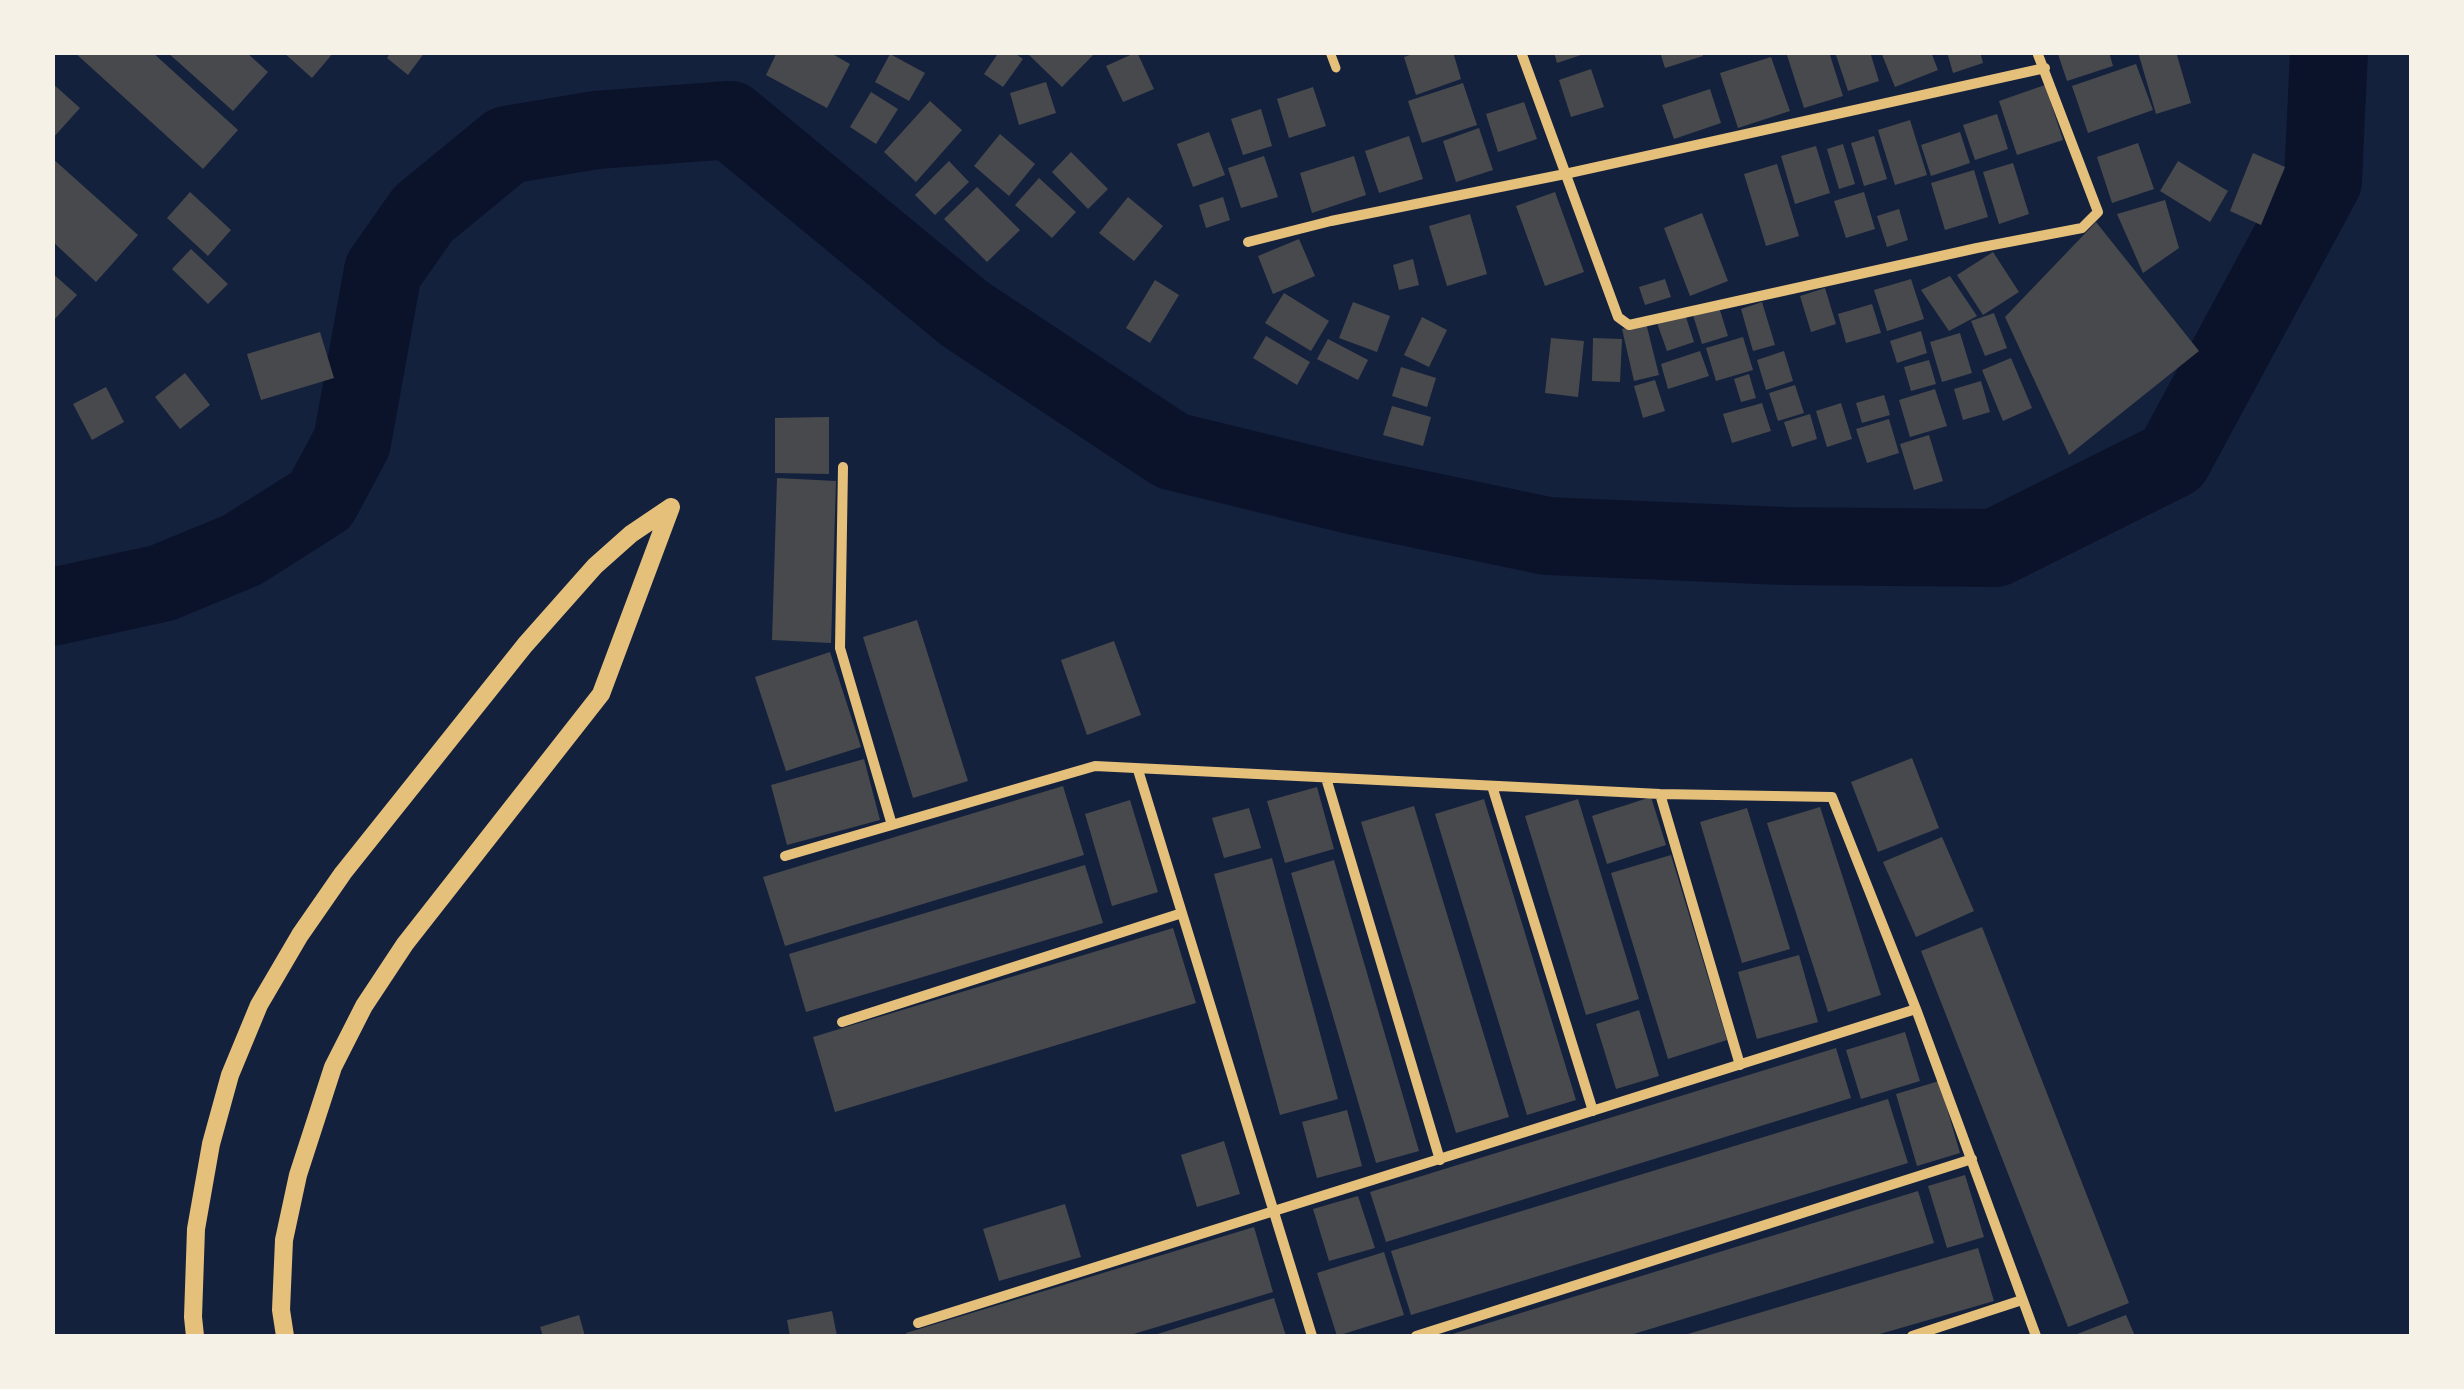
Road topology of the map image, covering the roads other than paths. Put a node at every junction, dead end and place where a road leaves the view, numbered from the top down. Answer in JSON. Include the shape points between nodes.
{"nodes":[{"id":1,"x":1330,"y":52,"type":"edge"},
{"id":2,"x":1521,"y":52,"type":"edge"},
{"id":3,"x":2037,"y":52,"type":"edge"},
{"id":4,"x":1336,"y":68,"type":"dead end"},
{"id":5,"x":2045,"y":68,"type":"junction"},
{"id":6,"x":1565,"y":174,"type":"junction"},
{"id":7,"x":1248,"y":242,"type":"dead end"},
{"id":8,"x":843,"y":466,"type":"dead end"},
{"id":9,"x":1138,"y":770,"type":"junction"},
{"id":10,"x":1326,"y":778,"type":"junction"},
{"id":11,"x":1492,"y":786,"type":"junction"},
{"id":12,"x":1660,"y":794,"type":"junction"},
{"id":13,"x":892,"y":825,"type":"junction"},
{"id":14,"x":785,"y":856,"type":"dead end"},
{"id":15,"x":1182,"y":913,"type":"junction"},
{"id":16,"x":1916,"y":1009,"type":"junction"},
{"id":17,"x":842,"y":1022,"type":"dead end"},
{"id":18,"x":1740,"y":1065,"type":"junction"},
{"id":19,"x":1593,"y":1111,"type":"junction"},
{"id":20,"x":1972,"y":1158,"type":"junction"},
{"id":21,"x":1440,"y":1160,"type":"junction"},
{"id":22,"x":1273,"y":1212,"type":"junction"},
{"id":23,"x":2022,"y":1300,"type":"junction"},
{"id":24,"x":918,"y":1323,"type":"dead end"},
{"id":25,"x":195,"y":1336,"type":"edge"},
{"id":26,"x":285,"y":1336,"type":"edge"},
{"id":27,"x":1312,"y":1336,"type":"edge"},
{"id":28,"x":1416,"y":1336,"type":"edge"},
{"id":29,"x":1912,"y":1336,"type":"edge"},
{"id":30,"x":2036,"y":1336,"type":"edge"}],
"edges":[{"from":1,"to":4,"type":"street"},
{"from":2,"to":6,"type":"street"},
{"from":3,"to":5,"type":"street"},
{"from":5,"to":6,"type":"street"},
{"from":5,"to":6,"type":"street","via":[[2098,212],[2082,228],[1629,325],[1618,317]]},
{"from":6,"to":7,"type":"street"},
{"from":8,"to":13,"type":"street","via":[[840,648]]},
{"from":9,"to":10,"type":"street"},
{"from":9,"to":13,"type":"street","via":[[1095,766]]},
{"from":9,"to":15,"type":"street"},
{"from":10,"to":11,"type":"street"},
{"from":10,"to":21,"type":"street"},
{"from":11,"to":12,"type":"street"},
{"from":11,"to":19,"type":"street"},
{"from":12,"to":16,"type":"street","via":[[1832,797]]},
{"from":12,"to":18,"type":"street"},
{"from":13,"to":14,"type":"street"},
{"from":15,"to":17,"type":"street"},
{"from":15,"to":22,"type":"street"},
{"from":16,"to":18,"type":"street"},
{"from":16,"to":20,"type":"street"},
{"from":18,"to":19,"type":"street"},
{"from":19,"to":21,"type":"street"},
{"from":20,"to":23,"type":"street"},
{"from":20,"to":28,"type":"street"},
{"from":21,"to":22,"type":"street"},
{"from":22,"to":24,"type":"street"},
{"from":22,"to":27,"type":"street"},
{"from":23,"to":29,"type":"street"},
{"from":23,"to":30,"type":"street"},
{"from":25,"to":26,"type":"street","via":[[196,1229],[211,1144],[259,1004],[342,873],[525,645],[595,566],[671,506],[601,694],[406,944],[333,1067],[284,1240]]}]}
